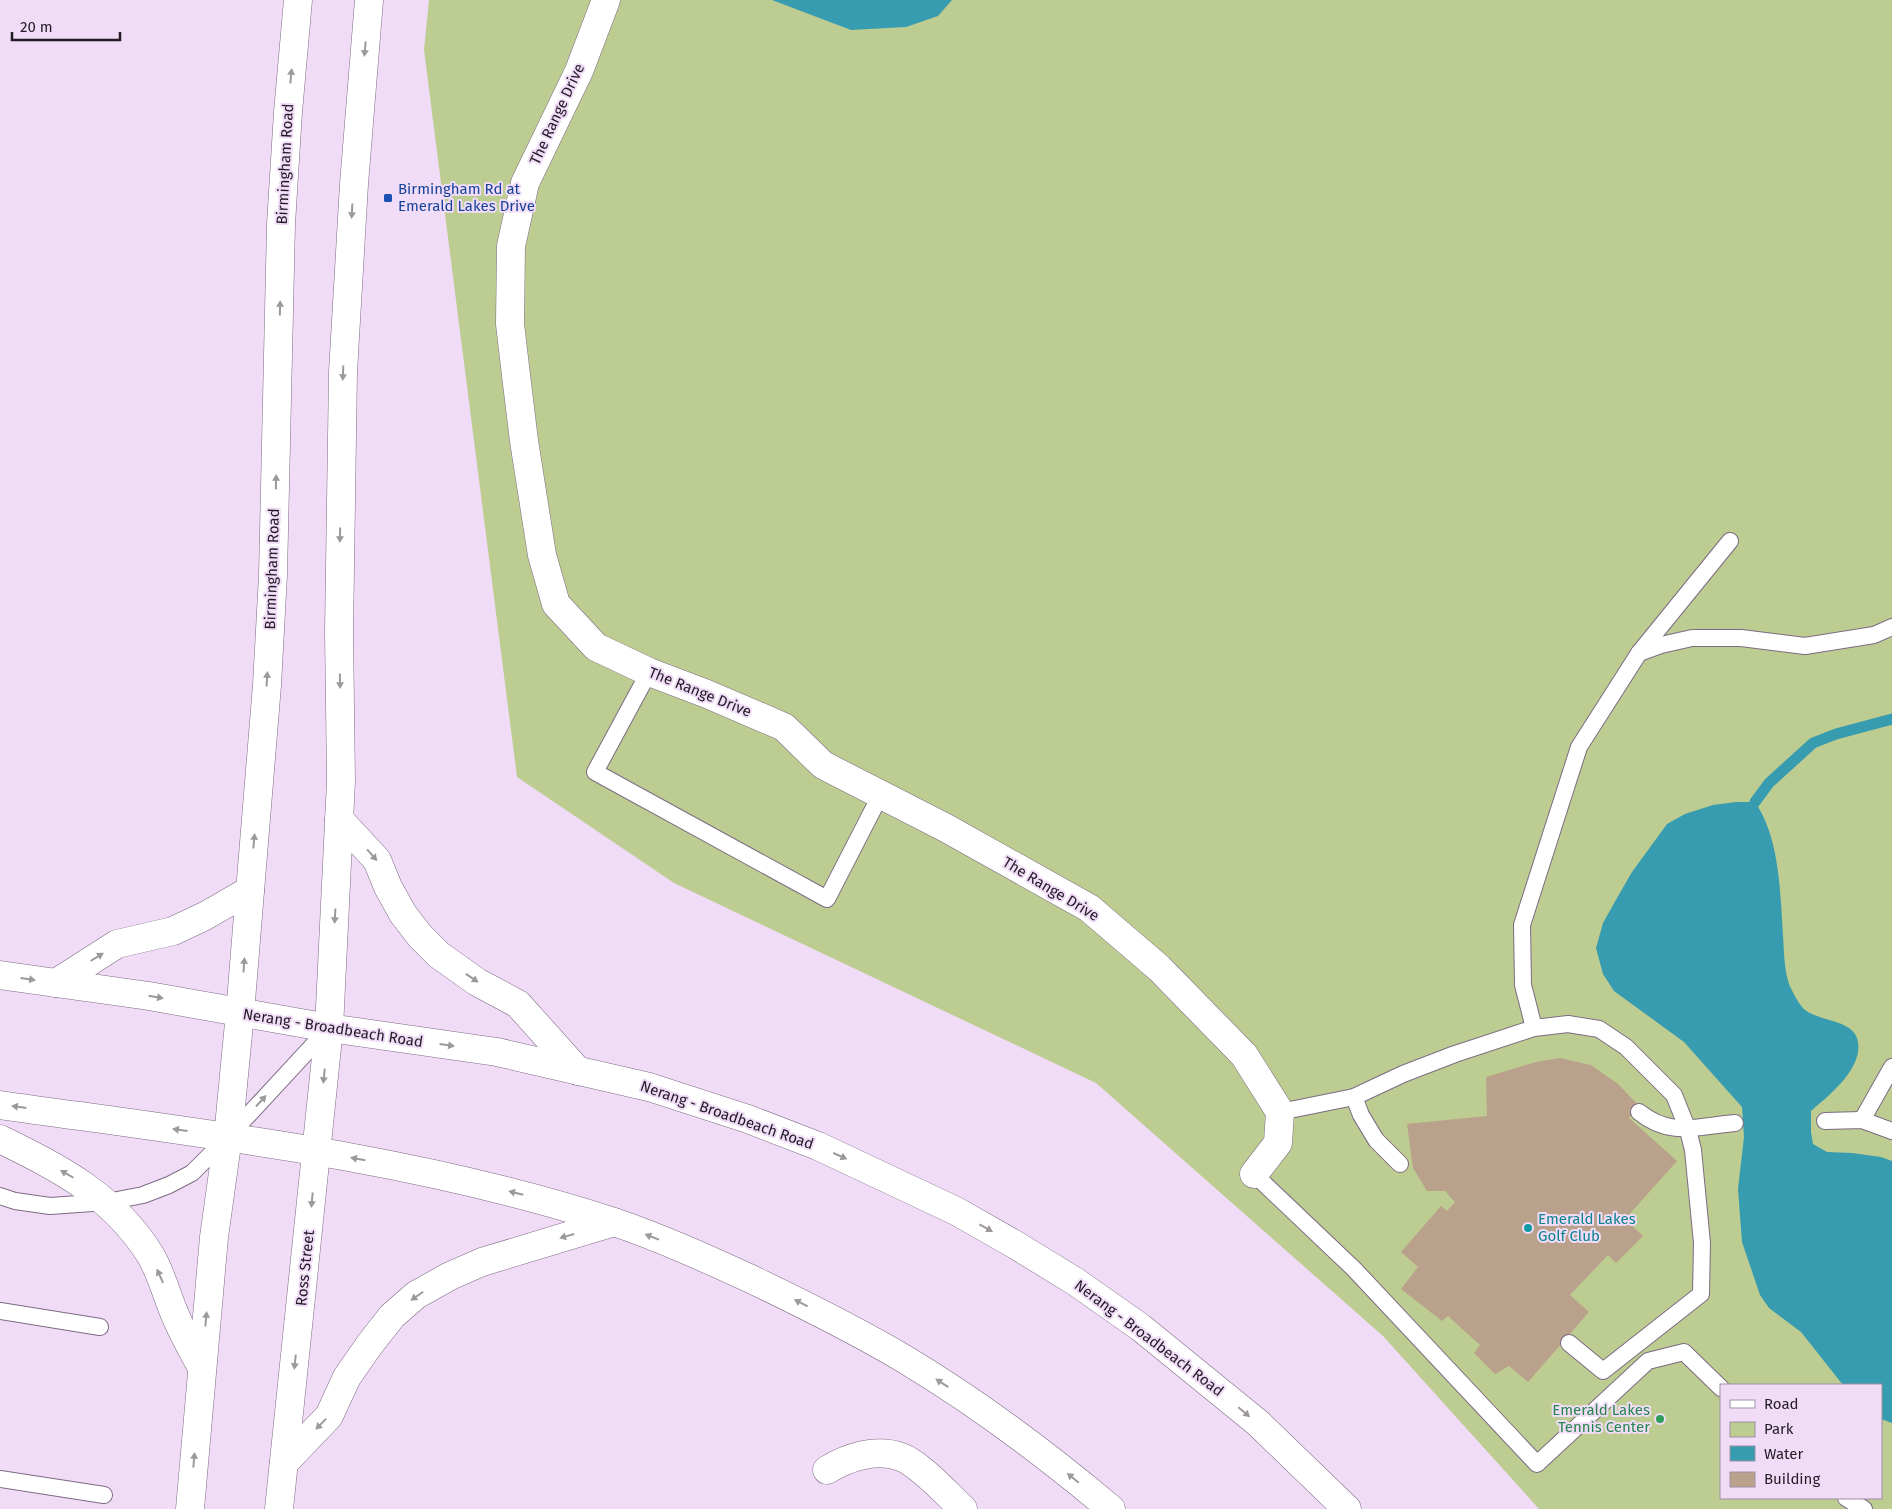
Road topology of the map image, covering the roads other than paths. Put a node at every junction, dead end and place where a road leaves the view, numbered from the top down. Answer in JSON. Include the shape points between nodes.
{"nodes":[{"id":1,"x":298,"y":0,"type":"edge"},
{"id":2,"x":369,"y":0,"type":"edge"},
{"id":3,"x":606,"y":0,"type":"edge"},
{"id":4,"x":1730,"y":541,"type":"dead end"},
{"id":5,"x":1892,"y":627,"type":"edge"},
{"id":6,"x":1638,"y":653,"type":"junction"},
{"id":7,"x":649,"y":672,"type":"junction"},
{"id":8,"x":881,"y":794,"type":"junction"},
{"id":9,"x":339,"y":819,"type":"junction"},
{"id":10,"x":250,"y":890,"type":"junction"},
{"id":11,"x":0,"y":975,"type":"edge"},
{"id":12,"x":56,"y":983,"type":"junction"},
{"id":13,"x":240,"y":1013,"type":"junction"},
{"id":14,"x":329,"y":1028,"type":"junction"},
{"id":15,"x":1534,"y":1028,"type":"junction"},
{"id":16,"x":1892,"y":1067,"type":"edge"},
{"id":17,"x":578,"y":1071,"type":"junction"},
{"id":18,"x":1354,"y":1097,"type":"junction"},
{"id":19,"x":0,"y":1105,"type":"edge"},
{"id":20,"x":1280,"y":1112,"type":"junction"},
{"id":21,"x":1639,"y":1112,"type":"dead end"},
{"id":22,"x":1862,"y":1120,"type":"junction"},
{"id":23,"x":1825,"y":1121,"type":"dead end"},
{"id":24,"x":1735,"y":1123,"type":"dead end"},
{"id":25,"x":1688,"y":1130,"type":"junction"},
{"id":26,"x":1892,"y":1131,"type":"edge"},
{"id":27,"x":228,"y":1137,"type":"junction"},
{"id":28,"x":0,"y":1138,"type":"edge"},
{"id":29,"x":316,"y":1152,"type":"junction"},
{"id":30,"x":1400,"y":1164,"type":"dead end"},
{"id":31,"x":1254,"y":1174,"type":"joint"},
{"id":32,"x":0,"y":1196,"type":"edge"},
{"id":33,"x":107,"y":1202,"type":"junction"},
{"id":34,"x":614,"y":1222,"type":"junction"},
{"id":35,"x":0,"y":1311,"type":"edge"},
{"id":36,"x":100,"y":1327,"type":"dead end"},
{"id":37,"x":1569,"y":1342,"type":"dead end"},
{"id":38,"x":202,"y":1368,"type":"junction"},
{"id":39,"x":1720,"y":1387,"type":"edge"},
{"id":40,"x":284,"y":1463,"type":"junction"},
{"id":41,"x":827,"y":1470,"type":"dead end"},
{"id":42,"x":0,"y":1480,"type":"edge"},
{"id":43,"x":104,"y":1495,"type":"dead end"},
{"id":44,"x":1848,"y":1499,"type":"edge"},
{"id":45,"x":190,"y":1509,"type":"edge"},
{"id":46,"x":279,"y":1509,"type":"edge"},
{"id":47,"x":963,"y":1509,"type":"edge"},
{"id":48,"x":1112,"y":1509,"type":"edge"},
{"id":49,"x":1347,"y":1509,"type":"edge"},
{"id":50,"x":1864,"y":1509,"type":"edge"}],
"edges":[{"from":10,"to":1,"type":"main road","name":"Birmingham Road","one_way":true,"via":[[272,602],[281,224]]},
{"from":2,"to":9,"type":"main road","one_way":true,"via":[[343,372]]},
{"from":3,"to":7,"type":"main road","name":"The Range Drive","via":[[579,71],[525,183],[511,246],[510,324],[542,555],[556,604],[596,647]]},
{"from":4,"to":6,"type":"lane"},
{"from":5,"to":6,"type":"lane","via":[[1874,635],[1805,646],[1741,638],[1692,638]]},
{"from":6,"to":15,"type":"lane","via":[[1579,747],[1522,925],[1523,985]]},
{"from":7,"to":8,"type":"main road","name":"The Range Drive","via":[[784,727],[823,765]]},
{"from":7,"to":8,"type":"lane","via":[[595,772],[827,899]]},
{"from":8,"to":20,"type":"main road","name":"The Range Drive","via":[[1089,908],[1159,968],[1244,1055]]},
{"from":9,"to":14,"type":"main road","one_way":true},
{"from":9,"to":17,"type":"main road","one_way":true,"via":[[377,860],[403,914],[420,936],[439,955],[477,982],[518,1004]]},
{"from":12,"to":10,"type":"main road","one_way":true,"via":[[118,944],[173,931]]},
{"from":13,"to":10,"type":"main road","name":"Birmingham Road","one_way":true},
{"from":11,"to":12,"type":"main road","name":"Nerang - Broadbeach Road","one_way":true},
{"from":12,"to":13,"type":"main road","name":"Nerang - Broadbeach Road","one_way":true},
{"from":13,"to":14,"type":"main road","name":"Nerang - Broadbeach Road"},
{"from":13,"to":27,"type":"main road","name":"Birmingham Road"},
{"from":14,"to":17,"type":"main road","name":"Nerang - Broadbeach Road","one_way":true,"via":[[497,1052]]},
{"from":27,"to":14,"type":"lane","one_way":true},
{"from":14,"to":29,"type":"main road","name":"Ross Street","one_way":true},
{"from":15,"to":18,"type":"lane","via":[[1455,1054]]},
{"from":15,"to":25,"type":"lane","via":[[1568,1024],[1599,1029],[1626,1047],[1674,1095]]},
{"from":16,"to":22,"type":"lane"},
{"from":17,"to":49,"type":"main road","name":"Nerang - Broadbeach Road","one_way":true,"via":[[649,1087],[818,1146],[956,1211],[1014,1244],[1076,1282],[1193,1369],[1258,1423]]},
{"from":18,"to":20,"type":"lane"},
{"from":18,"to":30,"type":"lane","via":[[1373,1136]]},
{"from":27,"to":19,"type":"main road","one_way":true},
{"from":20,"to":31,"type":"main road","via":[[1278,1143]]},
{"from":21,"to":25,"type":"lane","via":[[1659,1124]]},
{"from":22,"to":23,"type":"lane"},
{"from":22,"to":26,"type":"lane"},
{"from":24,"to":25,"type":"lane"},
{"from":25,"to":37,"type":"lane","via":[[1693,1150],[1702,1244],[1701,1294],[1603,1371]]},
{"from":27,"to":29,"type":"main road"},
{"from":27,"to":33,"type":"lane","via":[[192,1173],[143,1195]]},
{"from":38,"to":27,"type":"main road","one_way":true,"via":[[214,1237]]},
{"from":33,"to":28,"type":"main road","one_way":true,"via":[[79,1181]]},
{"from":34,"to":29,"type":"main road","one_way":true,"via":[[528,1196],[437,1174]]},
{"from":29,"to":40,"type":"main road","name":"Ross Street","one_way":true},
{"from":31,"to":39,"type":"lane","via":[[1354,1268],[1537,1464],[1648,1361],[1684,1352]]},
{"from":32,"to":33,"type":"lane","via":[[50,1206]]},
{"from":38,"to":33,"type":"main road","one_way":true,"via":[[152,1258]]},
{"from":34,"to":40,"type":"main road","one_way":true,"via":[[482,1262],[416,1295],[392,1316],[370,1344],[347,1377],[329,1416]]},
{"from":48,"to":34,"type":"main road","one_way":true,"via":[[1023,1438],[907,1360],[862,1334],[704,1257]]},
{"from":35,"to":36,"type":"lane"},
{"from":45,"to":38,"type":"main road","one_way":true},
{"from":40,"to":46,"type":"main road","name":"Ross Street"},
{"from":41,"to":47,"type":"main road","via":[[864,1455],[901,1457],[915,1465]]},
{"from":42,"to":43,"type":"lane"},
{"from":44,"to":50,"type":"lane"}]}
